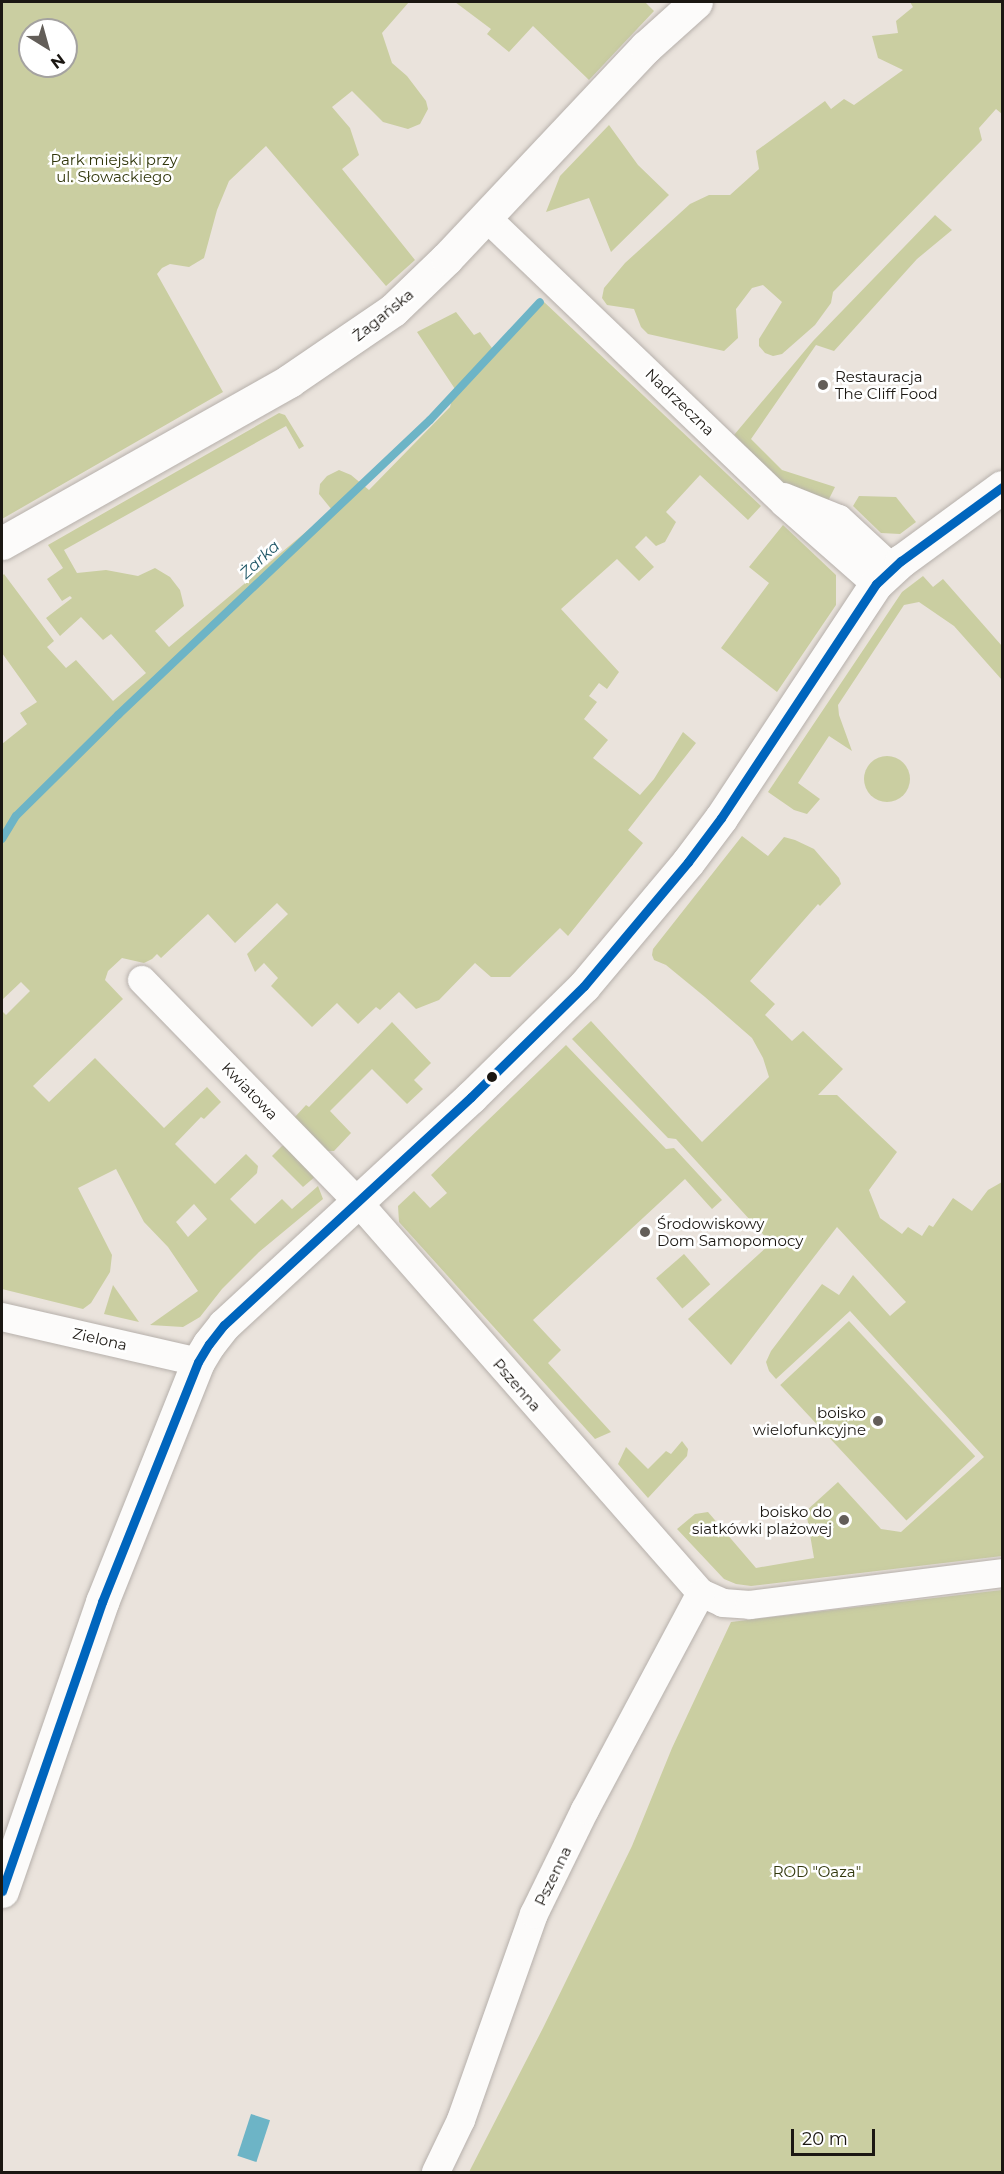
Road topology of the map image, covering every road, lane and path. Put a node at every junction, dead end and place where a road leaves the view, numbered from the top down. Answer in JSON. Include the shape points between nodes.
{"nodes":[{"id":1,"x":696,"y":2,"type":"edge"},
{"id":2,"x":486,"y":217,"type":"junction"},
{"id":3,"x":1002,"y":487,"type":"edge"},
{"id":4,"x":2,"y":543,"type":"edge"},
{"id":5,"x":884,"y":577,"type":"junction"},
{"id":6,"x":142,"y":980,"type":"dead end"},
{"id":7,"x":358,"y":1202,"type":"junction"},
{"id":8,"x":2,"y":1317,"type":"edge"},
{"id":9,"x":198,"y":1362,"type":"junction"},
{"id":10,"x":1002,"y":1573,"type":"edge"},
{"id":11,"x":701,"y":1593,"type":"junction"},
{"id":12,"x":2,"y":1891,"type":"edge"},
{"id":13,"x":436,"y":2172,"type":"edge"}],
"edges":[{"from":1,"to":2,"type":"street","name":"Żagańska","via":[[646,47]]},
{"from":2,"to":4,"type":"street","name":"Żagańska","via":[[400,304],[351,341],[289,381]]},
{"from":2,"to":5,"type":"street","name":"Nadrzeczna","via":[[773,492]]},
{"from":3,"to":5,"type":"street"},
{"from":5,"to":7,"type":"street","via":[[733,802],[616,950],[541,1031]]},
{"from":6,"to":7,"type":"street","name":"Kwiatowa"},
{"from":7,"to":9,"type":"street","via":[[224,1325]]},
{"from":7,"to":11,"type":"street","name":"Pszenna"},
{"from":8,"to":9,"type":"street","name":"Zielona"},
{"from":9,"to":12,"type":"street","via":[[102,1602]]},
{"from":10,"to":11,"type":"street","name":"Pszenna","via":[[750,1605],[723,1603]]},
{"from":11,"to":13,"type":"street","name":"Pszenna","via":[[534,1914],[461,2120]]}]}
